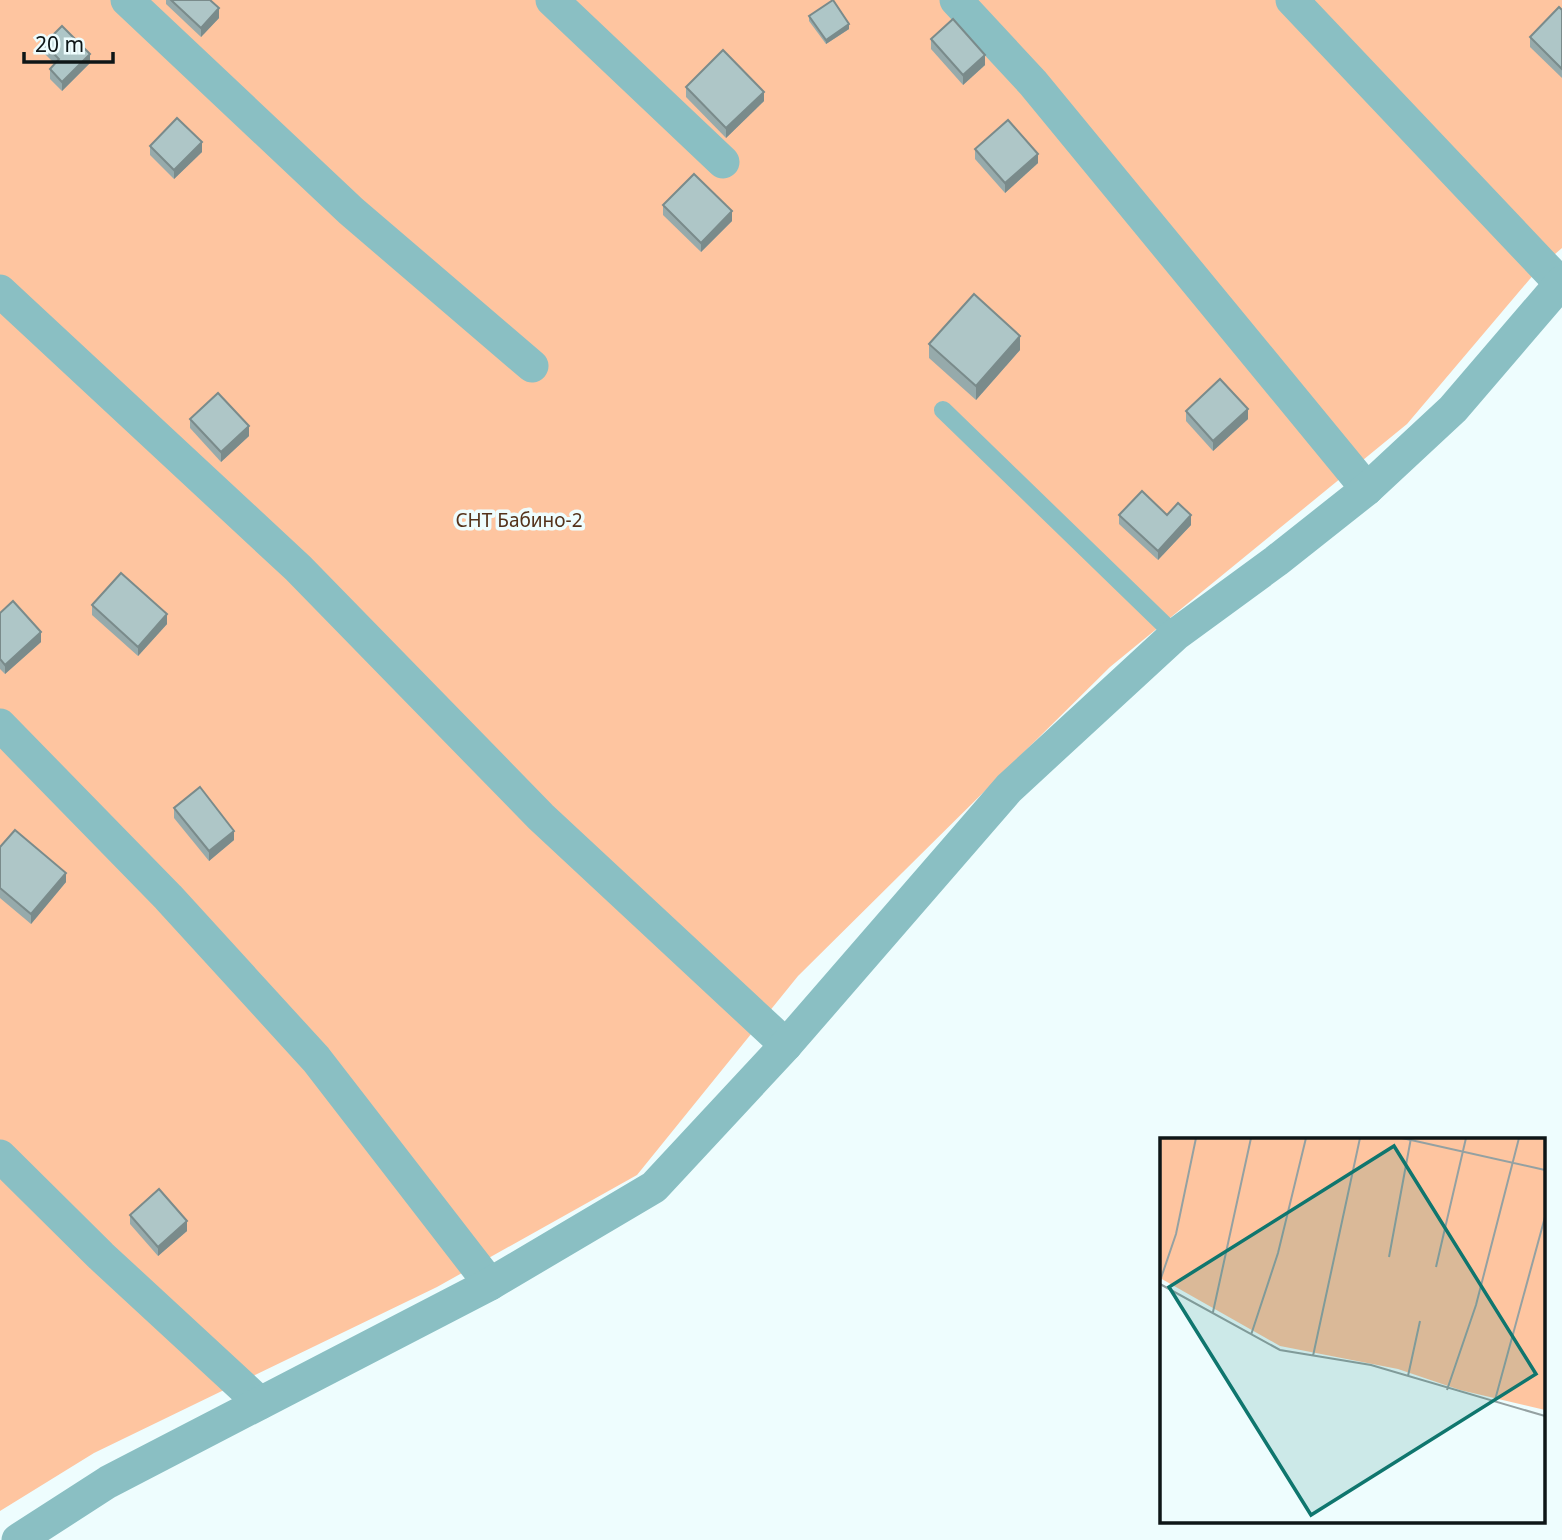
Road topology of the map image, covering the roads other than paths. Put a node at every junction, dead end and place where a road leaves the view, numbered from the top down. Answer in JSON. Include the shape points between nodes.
{"nodes":[{"id":1,"x":127,"y":0,"type":"edge"},
{"id":2,"x":552,"y":0,"type":"edge"},
{"id":3,"x":956,"y":0,"type":"edge"},
{"id":4,"x":1293,"y":0,"type":"edge"},
{"id":5,"x":723,"y":162,"type":"dead end"},
{"id":6,"x":1561,"y":283,"type":"edge"},
{"id":7,"x":0,"y":291,"type":"edge"},
{"id":8,"x":532,"y":366,"type":"dead end"},
{"id":9,"x":943,"y":410,"type":"dead end"},
{"id":10,"x":1367,"y":488,"type":"junction"},
{"id":11,"x":1175,"y":635,"type":"junction"},
{"id":12,"x":0,"y":725,"type":"edge"},
{"id":13,"x":786,"y":1045,"type":"junction"},
{"id":14,"x":0,"y":1156,"type":"edge"},
{"id":15,"x":490,"y":1284,"type":"junction"},
{"id":16,"x":260,"y":1403,"type":"junction"},
{"id":17,"x":18,"y":1540,"type":"edge"}],
"edges":[{"from":1,"to":8,"type":"street","via":[[351,211]]},
{"from":2,"to":5,"type":"street"},
{"from":3,"to":10,"type":"street","via":[[1033,83]]},
{"from":4,"to":6,"type":"street"},
{"from":6,"to":10,"type":"street","via":[[1453,409]]},
{"from":7,"to":13,"type":"street","via":[[298,568],[541,817]]},
{"from":9,"to":11,"type":"lane"},
{"from":10,"to":11,"type":"street"},
{"from":11,"to":13,"type":"street","via":[[1009,788]]},
{"from":12,"to":15,"type":"street","via":[[168,897],[316,1059]]},
{"from":13,"to":15,"type":"street","via":[[654,1186]]},
{"from":14,"to":16,"type":"street"},
{"from":15,"to":16,"type":"street"},
{"from":16,"to":17,"type":"street","via":[[108,1482]]}]}
